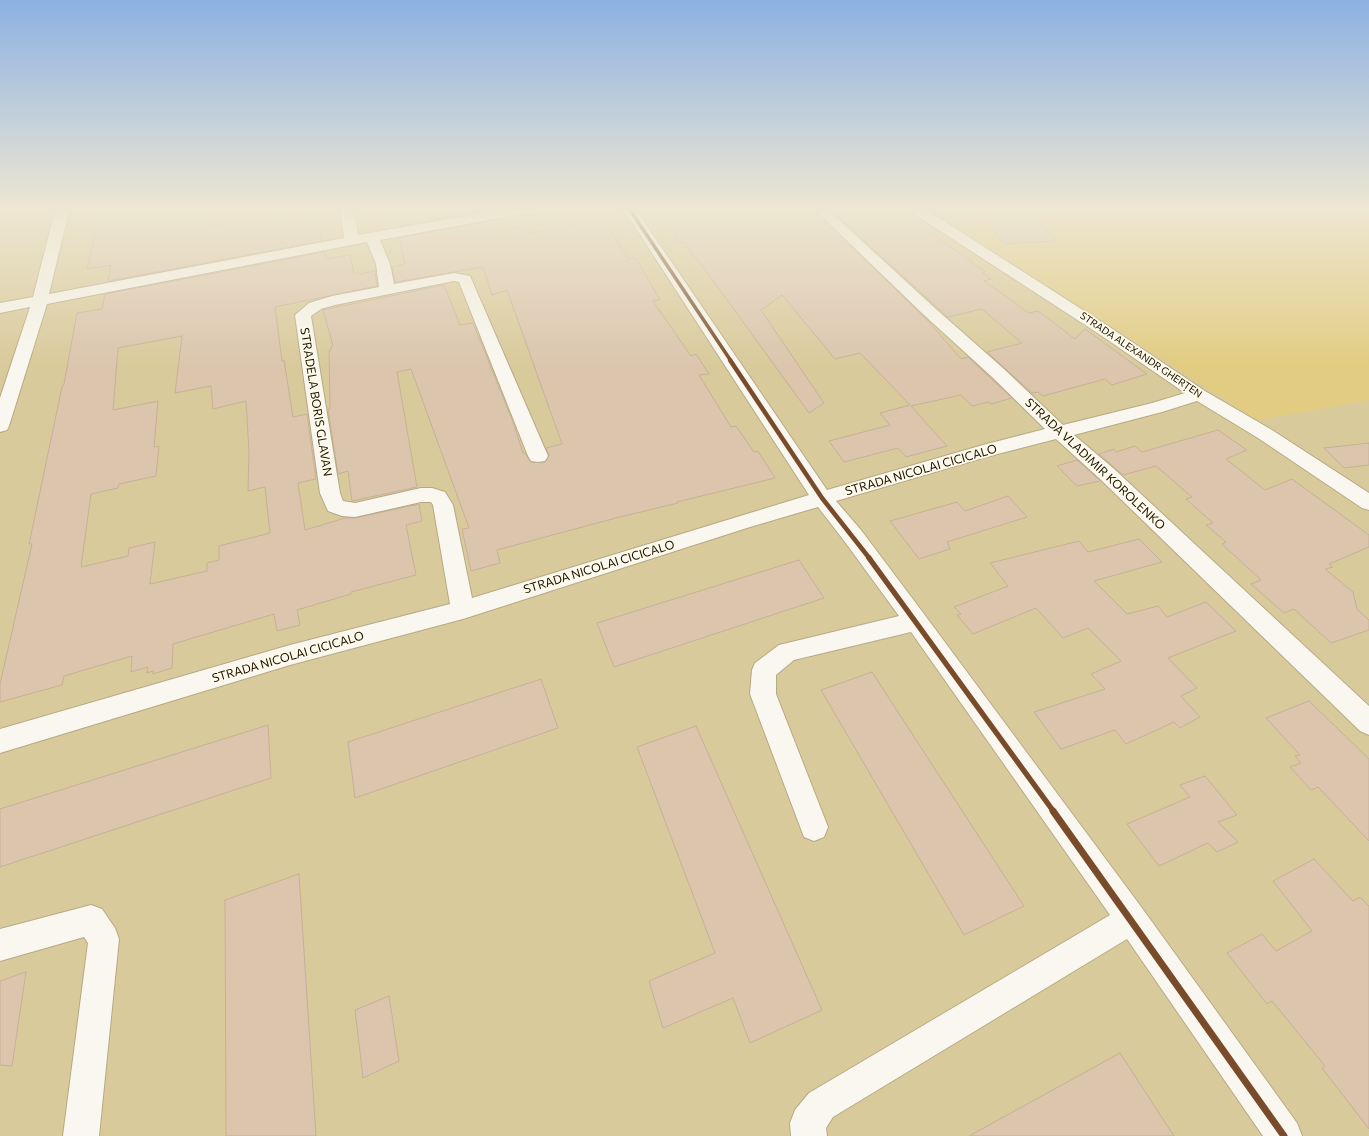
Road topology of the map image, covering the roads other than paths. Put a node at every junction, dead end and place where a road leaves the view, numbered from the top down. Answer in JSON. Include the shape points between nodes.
{"nodes":[{"id":1,"x":50,"y":260,"type":"edge"},
{"id":2,"x":253,"y":260,"type":"edge"},
{"id":3,"x":382,"y":260,"type":"edge"},
{"id":4,"x":663,"y":260,"type":"edge"},
{"id":5,"x":875,"y":260,"type":"edge"},
{"id":6,"x":996,"y":260,"type":"edge"},
{"id":7,"x":387,"y":289,"type":"junction"},
{"id":8,"x":40,"y":301,"type":"junction"},
{"id":9,"x":0,"y":308,"type":"edge"},
{"id":10,"x":1199,"y":395,"type":"junction"},
{"id":11,"x":0,"y":426,"type":"edge"},
{"id":12,"x":1059,"y":432,"type":"junction"},
{"id":13,"x":538,"y":456,"type":"dead end"},
{"id":14,"x":822,"y":498,"type":"junction"},
{"id":15,"x":1369,"y":503,"type":"edge"},
{"id":16,"x":463,"y":610,"type":"junction"},
{"id":17,"x":916,"y":621,"type":"junction"},
{"id":18,"x":1369,"y":723,"type":"edge"},
{"id":19,"x":0,"y":741,"type":"edge"},
{"id":20,"x":814,"y":827,"type":"dead end"},
{"id":21,"x":1131,"y":919,"type":"junction"},
{"id":22,"x":0,"y":945,"type":"edge"},
{"id":23,"x":81,"y":1136,"type":"edge"},
{"id":24,"x":808,"y":1136,"type":"edge"},
{"id":25,"x":1284,"y":1136,"type":"edge"}],
"edges":[{"from":1,"to":8,"type":"street"},
{"from":2,"to":8,"type":"street"},
{"from":3,"to":7,"type":"street"},
{"from":4,"to":14,"type":"street"},
{"from":5,"to":12,"type":"street","name":"STRADA VLADIMIR KOROLENKO"},
{"from":6,"to":10,"type":"street","name":"STRADA ALEXANDR GHERȚEN"},
{"from":7,"to":13,"type":"street","name":"STRADELA BORIS GLAVAN","via":[[454,277],[465,279]]},
{"from":7,"to":16,"type":"street","name":"STRADELA BORIS GLAVAN","via":[[323,303],[303,315],[330,493],[335,506],[355,510],[420,495],[438,498],[443,505]]},
{"from":8,"to":9,"type":"street"},
{"from":8,"to":11,"type":"street"},
{"from":10,"to":12,"type":"street","name":"STRADA NICOLAI CICICALO"},
{"from":10,"to":15,"type":"street","name":"STRADA ALEXANDR GHERȚEN","via":[[1265,434]]},
{"from":12,"to":14,"type":"street","name":"STRADA NICOLAI CICICALO"},
{"from":12,"to":18,"type":"street","name":"STRADA VLADIMIR KOROLENKO","via":[[1106,473]]},
{"from":14,"to":16,"type":"street","name":"STRADA NICOLAI CICICALO"},
{"from":14,"to":17,"type":"street"},
{"from":16,"to":19,"type":"street","name":"STRADA NICOLAI CICICALO","via":[[290,655]]},
{"from":17,"to":20,"type":"street","via":[[787,652],[764,670],[763,694]]},
{"from":17,"to":21,"type":"street"},
{"from":21,"to":24,"type":"street","via":[[821,1105],[808,1123]]},
{"from":21,"to":25,"type":"street"},
{"from":22,"to":23,"type":"street","via":[[91,920],[104,939]]}]}
